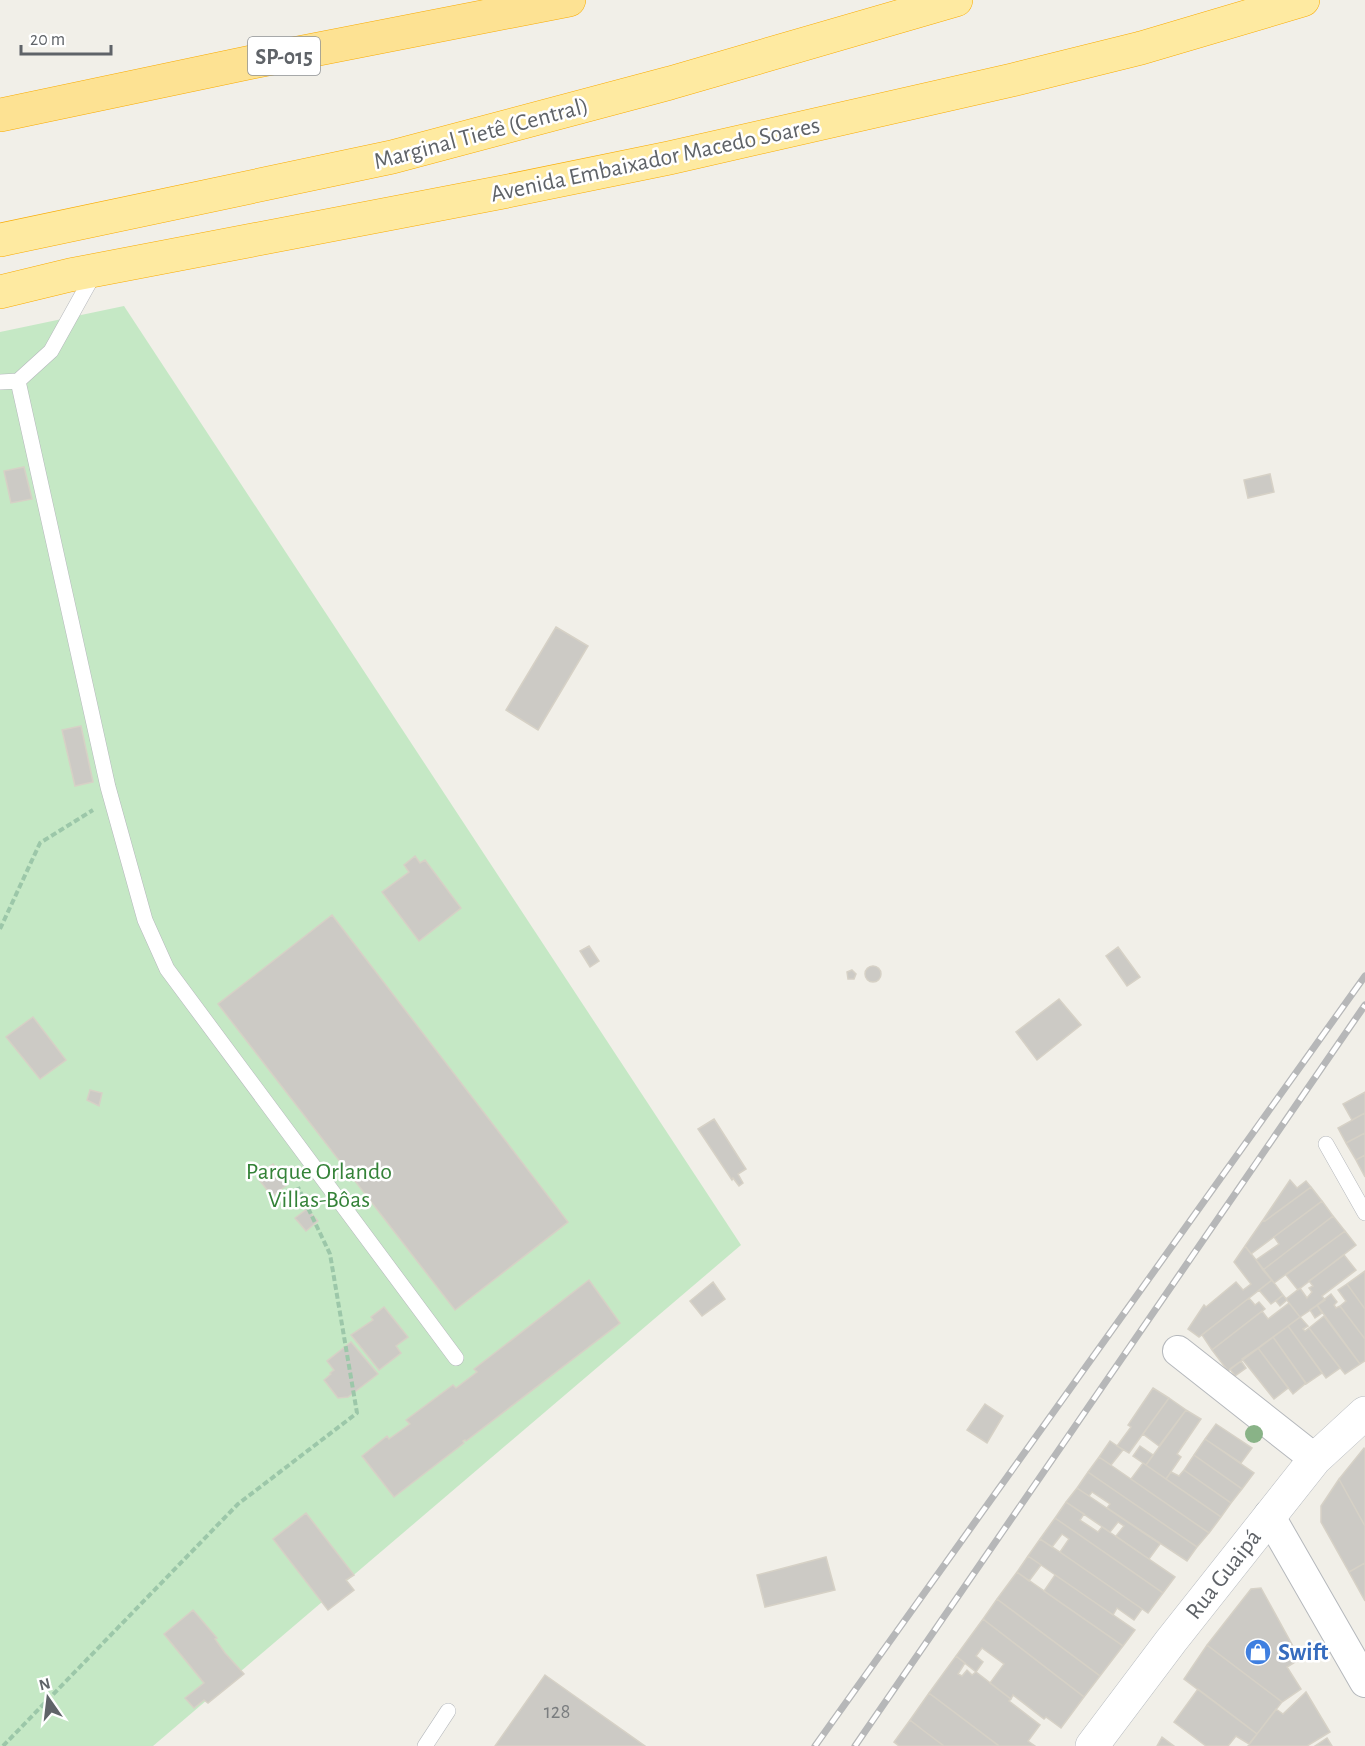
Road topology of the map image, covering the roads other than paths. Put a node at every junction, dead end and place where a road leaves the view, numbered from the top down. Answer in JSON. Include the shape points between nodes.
{"nodes":[{"id":1,"x":569,"y":0,"type":"edge"},
{"id":2,"x":956,"y":0,"type":"edge"},
{"id":3,"x":1303,"y":0,"type":"edge"},
{"id":4,"x":0,"y":115,"type":"edge"},
{"id":5,"x":0,"y":240,"type":"edge"},
{"id":6,"x":96,"y":270,"type":"junction"},
{"id":7,"x":0,"y":292,"type":"edge"},
{"id":8,"x":18,"y":381,"type":"junction"},
{"id":9,"x":0,"y":382,"type":"edge"},
{"id":10,"x":1326,"y":1144,"type":"dead end"},
{"id":11,"x":1365,"y":1212,"type":"edge"},
{"id":12,"x":1178,"y":1351,"type":"dead end"},
{"id":13,"x":456,"y":1358,"type":"dead end"},
{"id":14,"x":1365,"y":1413,"type":"edge"},
{"id":15,"x":1315,"y":1459,"type":"junction"},
{"id":16,"x":1269,"y":1515,"type":"junction"},
{"id":17,"x":1365,"y":1682,"type":"edge"},
{"id":18,"x":448,"y":1711,"type":"dead end"},
{"id":19,"x":425,"y":1746,"type":"edge"},
{"id":20,"x":1092,"y":1746,"type":"edge"}],
"edges":[{"from":1,"to":4,"type":"highway","number":"SP-015"},
{"from":2,"to":5,"type":"highway","name":"Marginal Tietê (Central)","via":[[392,158]]},
{"from":3,"to":6,"type":"highway","name":"Avenida Embaixador Macedo Soares","via":[[1141,48],[704,150]]},
{"from":6,"to":7,"type":"highway","name":"Avenida Embaixador Macedo Soares"},
{"from":6,"to":8,"type":"lane","via":[[51,351]]},
{"from":8,"to":9,"type":"lane"},
{"from":8,"to":13,"type":"lane","via":[[111,799],[145,920],[167,969]]},
{"from":10,"to":11,"type":"lane"},
{"from":12,"to":15,"type":"street"},
{"from":14,"to":15,"type":"main road","name":"Rua Guaipá"},
{"from":15,"to":16,"type":"main road","name":"Rua Guaipá"},
{"from":16,"to":17,"type":"street"},
{"from":16,"to":20,"type":"main road","name":"Rua Guaipá"},
{"from":18,"to":19,"type":"lane"}]}
